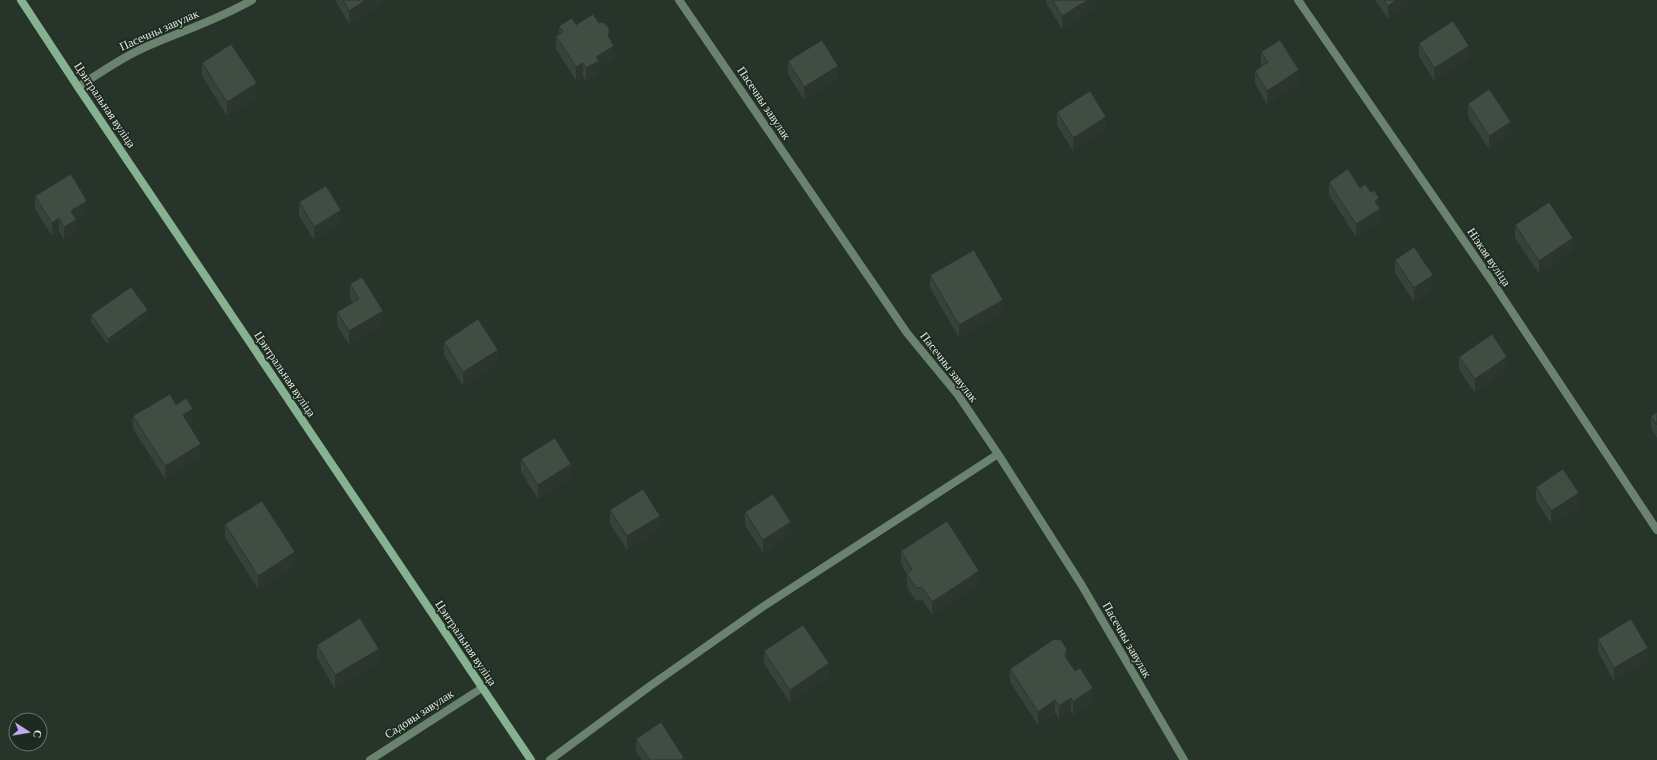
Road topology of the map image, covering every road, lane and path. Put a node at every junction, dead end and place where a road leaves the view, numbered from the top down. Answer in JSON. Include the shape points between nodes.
{"nodes":[{"id":1,"x":21,"y":0,"type":"edge"},
{"id":2,"x":252,"y":0,"type":"edge"},
{"id":3,"x":679,"y":0,"type":"edge"},
{"id":4,"x":1298,"y":0,"type":"edge"},
{"id":5,"x":78,"y":87,"type":"junction"},
{"id":6,"x":998,"y":454,"type":"junction"},
{"id":7,"x":1657,"y":530,"type":"edge"},
{"id":8,"x":482,"y":688,"type":"junction"},
{"id":9,"x":370,"y":760,"type":"edge"},
{"id":10,"x":531,"y":760,"type":"edge"},
{"id":11,"x":550,"y":760,"type":"edge"},
{"id":12,"x":1184,"y":760,"type":"edge"}],
"edges":[{"from":1,"to":5,"type":"main road","name":"Цэнтральная вуліца"},
{"from":2,"to":5,"type":"street","name":"Пасечны завулак","via":[[238,9],[127,56]]},
{"from":3,"to":6,"type":"street","name":"Пасечны завулак","via":[[907,333],[958,395]]},
{"from":4,"to":7,"type":"street","name":"Нізкая вуліца"},
{"from":5,"to":8,"type":"main road","name":"Цэнтральная вуліца"},
{"from":6,"to":11,"type":"street","via":[[761,608]]},
{"from":6,"to":12,"type":"street","name":"Пасечны завулак","via":[[1077,577]]},
{"from":8,"to":9,"type":"street","name":"Садовы завулак"},
{"from":8,"to":10,"type":"main road","name":"Цэнтральная вуліца"}]}
